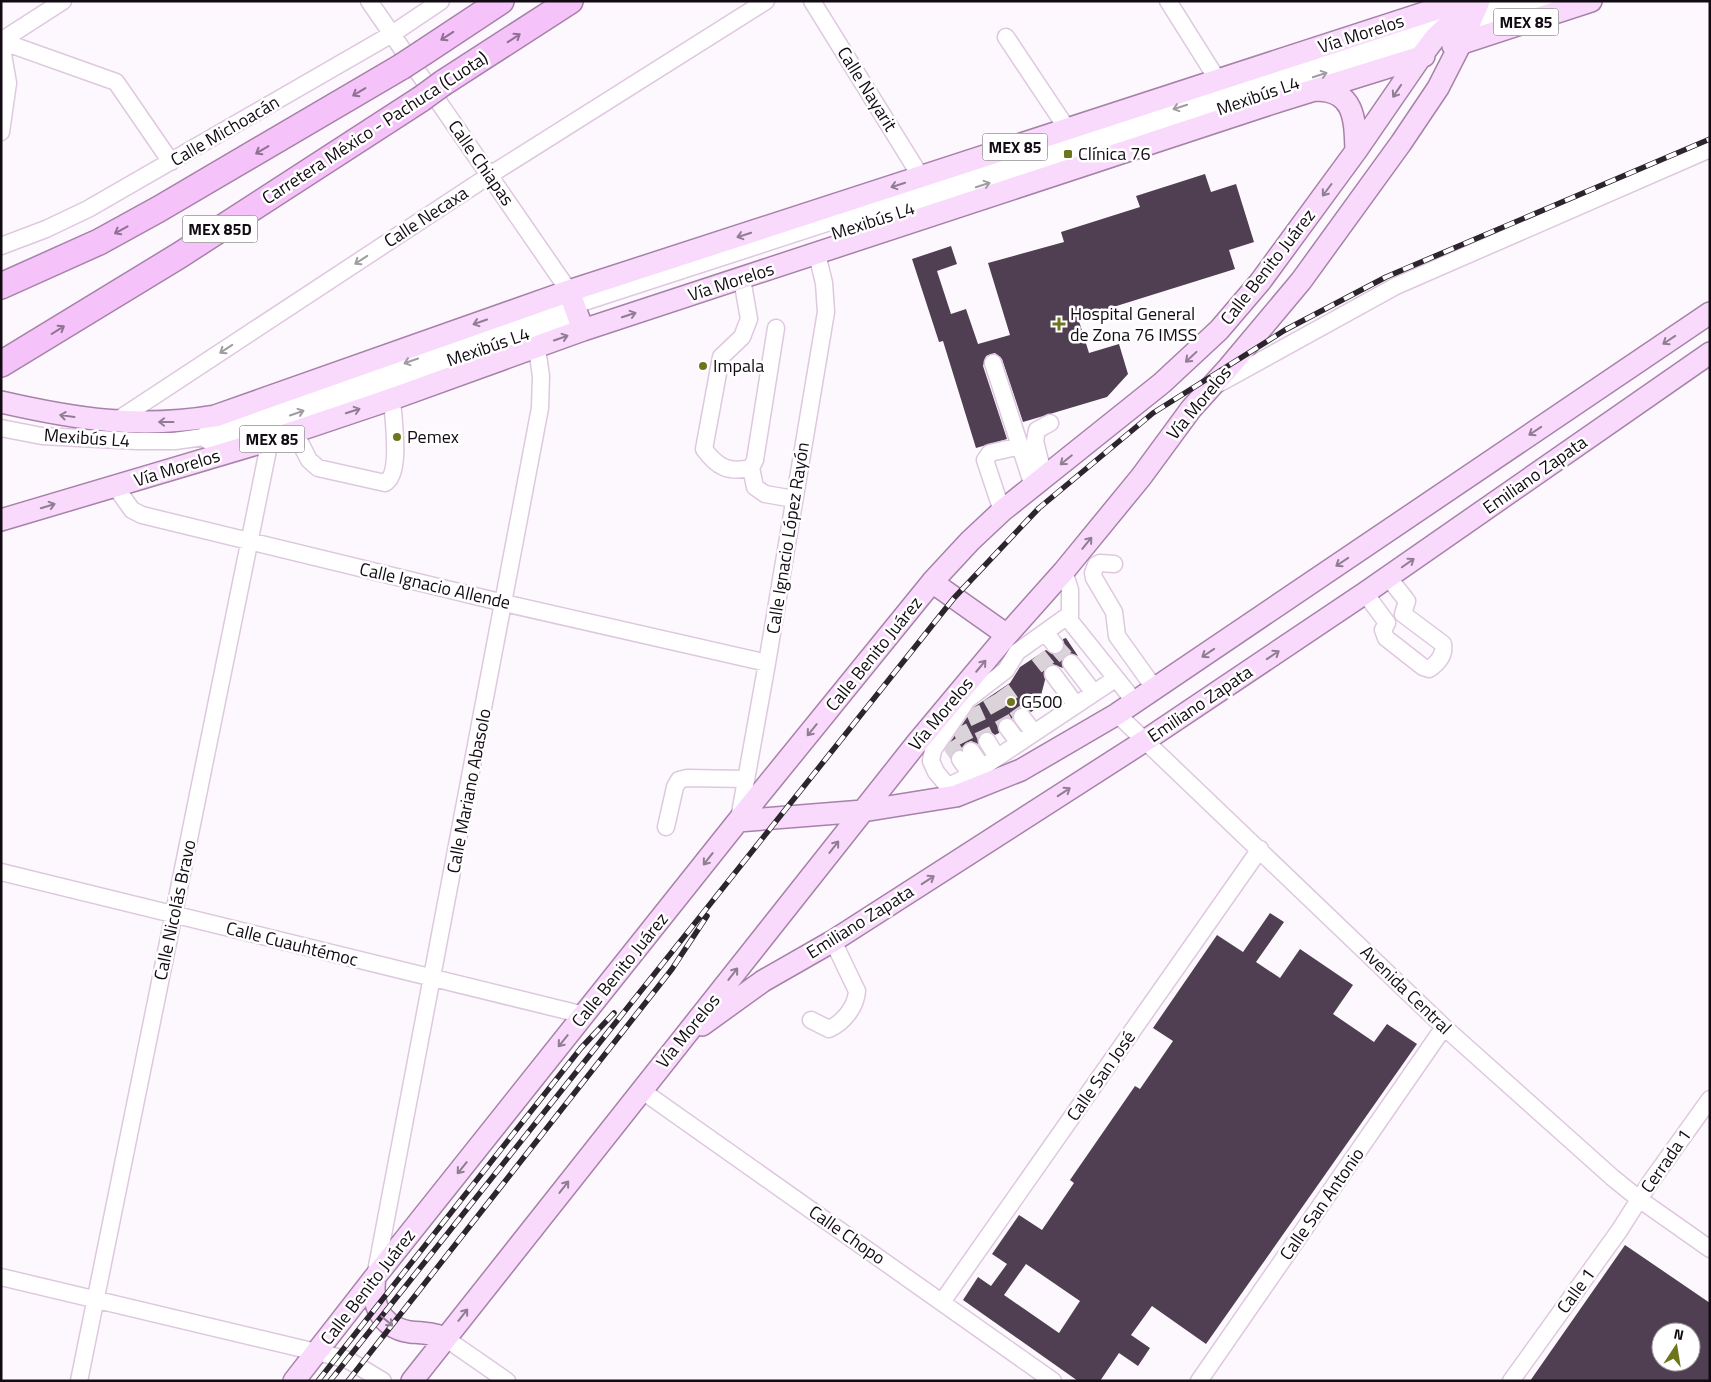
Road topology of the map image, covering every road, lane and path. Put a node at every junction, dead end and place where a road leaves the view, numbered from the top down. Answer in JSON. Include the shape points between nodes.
{"nodes":[{"id":1,"x":63,"y":1,"type":"edge"},
{"id":2,"x":369,"y":1,"type":"edge"},
{"id":3,"x":441,"y":1,"type":"edge"},
{"id":4,"x":500,"y":1,"type":"edge"},
{"id":5,"x":570,"y":1,"type":"edge"},
{"id":6,"x":766,"y":1,"type":"edge"},
{"id":7,"x":812,"y":1,"type":"edge"},
{"id":8,"x":1168,"y":1,"type":"edge"},
{"id":9,"x":1509,"y":1,"type":"edge"},
{"id":10,"x":1546,"y":1,"type":"edge"},
{"id":11,"x":1591,"y":1,"type":"edge"},
{"id":12,"x":1467,"y":15,"type":"edge"},
{"id":13,"x":392,"y":34,"type":"junction"},
{"id":14,"x":1006,"y":36,"type":"dead end"},
{"id":15,"x":1435,"y":38,"type":"junction"},
{"id":16,"x":1,"y":42,"type":"edge"},
{"id":17,"x":1420,"y":58,"type":"junction"},
{"id":18,"x":1219,"y":82,"type":"junction"},
{"id":19,"x":1315,"y":90,"type":"junction"},
{"id":20,"x":1068,"y":130,"type":"junction"},
{"id":21,"x":1,"y":132,"type":"edge"},
{"id":22,"x":1710,"y":149,"type":"edge"},
{"id":23,"x":1356,"y":151,"type":"junction"},
{"id":24,"x":171,"y":162,"type":"junction"},
{"id":25,"x":490,"y":175,"type":"junction"},
{"id":26,"x":922,"y":177,"type":"junction"},
{"id":27,"x":1,"y":246,"type":"edge"},
{"id":28,"x":817,"y":254,"type":"junction"},
{"id":29,"x":742,"y":279,"type":"junction"},
{"id":30,"x":1,"y":286,"type":"edge"},
{"id":31,"x":576,"y":310,"type":"junction"},
{"id":32,"x":1710,"y":313,"type":"edge"},
{"id":33,"x":532,"y":326,"type":"junction"},
{"id":34,"x":776,"y":328,"type":"dead end"},
{"id":35,"x":1710,"y":353,"type":"edge"},
{"id":36,"x":9,"y":360,"type":"edge"},
{"id":37,"x":993,"y":363,"type":"dead end"},
{"id":38,"x":1211,"y":387,"type":"junction"},
{"id":39,"x":392,"y":399,"type":"junction"},
{"id":40,"x":1,"y":402,"type":"edge"},
{"id":41,"x":116,"y":422,"type":"junction"},
{"id":42,"x":1050,"y":423,"type":"dead end"},
{"id":43,"x":1,"y":428,"type":"edge"},
{"id":44,"x":294,"y":431,"type":"junction"},
{"id":45,"x":270,"y":440,"type":"junction"},
{"id":46,"x":1020,"y":446,"type":"junction"},
{"id":47,"x":751,"y":468,"type":"junction"},
{"id":48,"x":1039,"y":482,"type":"junction"},
{"id":49,"x":115,"y":486,"type":"junction"},
{"id":50,"x":794,"y":499,"type":"junction"},
{"id":51,"x":1002,"y":511,"type":"junction"},
{"id":52,"x":1,"y":520,"type":"edge"},
{"id":53,"x":249,"y":542,"type":"junction"},
{"id":54,"x":1114,"y":564,"type":"dead end"},
{"id":55,"x":1064,"y":571,"type":"junction"},
{"id":56,"x":1388,"y":577,"type":"junction"},
{"id":57,"x":932,"y":582,"type":"junction"},
{"id":58,"x":1365,"y":593,"type":"junction"},
{"id":59,"x":504,"y":603,"type":"junction"},
{"id":60,"x":1403,"y":614,"type":"junction"},
{"id":61,"x":1068,"y":615,"type":"junction"},
{"id":62,"x":1387,"y":623,"type":"junction"},
{"id":63,"x":1045,"y":632,"type":"junction"},
{"id":64,"x":1024,"y":645,"type":"junction"},
{"id":65,"x":1055,"y":645,"type":"tunnel mouth"},
{"id":66,"x":767,"y":663,"type":"junction"},
{"id":67,"x":1070,"y":663,"type":"tunnel mouth"},
{"id":68,"x":1053,"y":674,"type":"tunnel mouth"},
{"id":69,"x":1115,"y":679,"type":"junction"},
{"id":70,"x":1155,"y":689,"type":"junction"},
{"id":71,"x":1094,"y":693,"type":"junction"},
{"id":72,"x":1135,"y":702,"type":"junction"},
{"id":73,"x":1072,"y":708,"type":"junction"},
{"id":74,"x":1117,"y":714,"type":"junction"},
{"id":75,"x":1022,"y":717,"type":"tunnel mouth"},
{"id":76,"x":1008,"y":727,"type":"tunnel mouth"},
{"id":77,"x":946,"y":733,"type":"junction"},
{"id":78,"x":1034,"y":733,"type":"junction"},
{"id":79,"x":1081,"y":736,"type":"junction"},
{"id":80,"x":1146,"y":740,"type":"junction"},
{"id":81,"x":987,"y":741,"type":"tunnel mouth"},
{"id":82,"x":1019,"y":743,"type":"junction"},
{"id":83,"x":966,"y":755,"type":"tunnel mouth"},
{"id":84,"x":997,"y":757,"type":"junction"},
{"id":85,"x":977,"y":771,"type":"junction"},
{"id":86,"x":746,"y":779,"type":"junction"},
{"id":87,"x":953,"y":791,"type":"junction"},
{"id":88,"x":863,"y":810,"type":"junction"},
{"id":89,"x":738,"y":821,"type":"junction"},
{"id":90,"x":666,"y":828,"type":"dead end"},
{"id":91,"x":1260,"y":849,"type":"junction"},
{"id":92,"x":1,"y":872,"type":"edge"},
{"id":93,"x":174,"y":916,"type":"junction"},
{"id":94,"x":833,"y":940,"type":"junction"},
{"id":95,"x":433,"y":979,"type":"junction"},
{"id":96,"x":584,"y":1015,"type":"junction"},
{"id":97,"x":812,"y":1020,"type":"dead end"},
{"id":98,"x":1444,"y":1027,"type":"junction"},
{"id":99,"x":681,"y":1040,"type":"junction"},
{"id":100,"x":641,"y":1090,"type":"junction"},
{"id":101,"x":1710,"y":1099,"type":"edge"},
{"id":102,"x":1639,"y":1199,"type":"junction"},
{"id":103,"x":1710,"y":1249,"type":"edge"},
{"id":104,"x":375,"y":1276,"type":"junction"},
{"id":105,"x":1,"y":1277,"type":"edge"},
{"id":106,"x":95,"y":1299,"type":"junction"},
{"id":107,"x":942,"y":1302,"type":"junction"},
{"id":108,"x":445,"y":1338,"type":"junction"},
{"id":109,"x":317,"y":1352,"type":"junction"},
{"id":110,"x":79,"y":1381,"type":"edge"},
{"id":111,"x":294,"y":1381,"type":"edge"},
{"id":112,"x":383,"y":1381,"type":"edge"},
{"id":113,"x":412,"y":1381,"type":"edge"},
{"id":114,"x":507,"y":1381,"type":"edge"},
{"id":115,"x":1054,"y":1381,"type":"edge"},
{"id":116,"x":1199,"y":1381,"type":"edge"},
{"id":117,"x":1511,"y":1381,"type":"edge"}],
"edges":[{"from":1,"to":16,"type":"street"},
{"from":2,"to":13,"type":"street","name":"Calle Chiapas"},
{"from":3,"to":13,"type":"street","name":"Calle Michoacán"},
{"from":4,"to":30,"type":"highway","number":"MEX 85D","one_way":true,"bridge":true,"via":[[401,67],[150,214],[90,246]]},
{"from":36,"to":5,"type":"highway","name":"Carretera México - Pachuca (Cuota)","number":"MEX 85D","one_way":true,"bridge":true,"via":[[180,255]]},
{"from":6,"to":25,"type":"street","name":"Calle Necaxa"},
{"from":7,"to":26,"type":"street","name":"Calle Nayarit"},
{"from":8,"to":18,"type":"street"},
{"from":9,"to":12,"type":"street","name":"Mexibús L4"},
{"from":10,"to":12,"type":"street","name":"Mexibús L4"},
{"from":11,"to":12,"type":"main road","name":"Vía Morelos","number":"MEX 85"},
{"from":12,"to":15,"type":"main road","name":"Calle Benito Juárez"},
{"from":12,"to":17,"type":"main road","name":"Vía Morelos","number":"MEX 85"},
{"from":12,"to":18,"type":"main road","name":"Vía Morelos","number":"MEX 85"},
{"from":12,"to":31,"type":"street","name":"Mexibús L4","one_way":true},
{"from":12,"to":38,"type":"main road","name":"Vía Morelos","via":[[1438,88],[1330,243]]},
{"from":13,"to":24,"type":"street","name":"Calle Michoacán"},
{"from":13,"to":25,"type":"street","name":"Calle Chiapas"},
{"from":14,"to":20,"type":"street"},
{"from":15,"to":17,"type":"main road","name":"Calle Benito Juárez"},
{"from":31,"to":15,"type":"street","name":"Mexibús L4","one_way":true,"via":[[1181,122]]},
{"from":16,"to":21,"type":"street","via":[[8,83]]},
{"from":16,"to":24,"type":"street","via":[[116,82]]},
{"from":17,"to":19,"type":"main road","name":"Vía Morelos","number":"MEX 85"},
{"from":17,"to":23,"type":"main road","name":"Calle Benito Juárez","one_way":true},
{"from":18,"to":20,"type":"main road","name":"Vía Morelos","number":"MEX 85"},
{"from":19,"to":23,"type":"main road","via":[[1332,92],[1347,102],[1355,118]]},
{"from":19,"to":28,"type":"main road","name":"Vía Morelos","number":"MEX 85"},
{"from":20,"to":26,"type":"main road","name":"Vía Morelos","number":"MEX 85"},
{"from":22,"to":38,"type":"street","via":[[1396,286]]},
{"from":23,"to":48,"type":"main road","name":"Calle Benito Juárez","one_way":true,"via":[[1260,282],[1219,330],[1162,383]]},
{"from":24,"to":27,"type":"street","name":"Calle Michoacán","via":[[88,209]]},
{"from":25,"to":31,"type":"street","name":"Calle Chiapas"},
{"from":25,"to":41,"type":"street","name":"Calle Necaxa","one_way":true},
{"from":26,"to":31,"type":"main road","name":"Vía Morelos","number":"MEX 85","one_way":true},
{"from":28,"to":29,"type":"main road","name":"Vía Morelos","number":"MEX 85"},
{"from":28,"to":50,"type":"street","name":"Calle Ignacio López Rayón","via":[[826,312]]},
{"from":31,"to":29,"type":"main road","name":"Vía Morelos","number":"MEX 85","one_way":true},
{"from":29,"to":47,"type":"street","via":[[749,319],[742,337],[721,357],[704,449],[715,464],[738,470]]},
{"from":31,"to":33,"type":"main road","name":"Vía Morelos","number":"MEX 85"},
{"from":31,"to":33,"type":"main road","name":"Vía Morelos","number":"MEX 85"},
{"from":32,"to":70,"type":"main road","name":"Emiliano Zapata","one_way":true},
{"from":33,"to":39,"type":"main road","name":"Vía Morelos","number":"MEX 85"},
{"from":33,"to":41,"type":"main road","name":"Vía Morelos","number":"MEX 85","one_way":true,"via":[[214,416],[180,422]]},
{"from":33,"to":43,"type":"street","name":"Mexibús L4","via":[[210,430],[202,437],[175,441],[89,439],[42,436]]},
{"from":33,"to":59,"type":"street","name":"Calle Mariano Abasolo","via":[[542,376],[540,408]]},
{"from":34,"to":47,"type":"street","via":[[755,460]]},
{"from":56,"to":35,"type":"main road","name":"Emiliano Zapata","one_way":true},
{"from":37,"to":46,"type":"street"},
{"from":55,"to":38,"type":"main road","name":"Vía Morelos","one_way":true},
{"from":44,"to":39,"type":"main road","name":"Vía Morelos","number":"MEX 85","one_way":true},
{"from":39,"to":44,"type":"street","via":[[395,466],[392,477],[384,483],[318,468],[309,460]]},
{"from":41,"to":40,"type":"main road","name":"Vía Morelos","number":"MEX 85","one_way":true,"via":[[65,417]]},
{"from":42,"to":48,"type":"street","via":[[1037,430]]},
{"from":44,"to":45,"type":"main road","name":"Vía Morelos","number":"MEX 85"},
{"from":45,"to":49,"type":"main road","name":"Vía Morelos","number":"MEX 85"},
{"from":45,"to":53,"type":"street","name":"Calle Nicolás Bravo"},
{"from":46,"to":48,"type":"street"},
{"from":46,"to":51,"type":"street","via":[[990,453],[985,460]]},
{"from":47,"to":50,"type":"street","via":[[755,486],[765,494]]},
{"from":48,"to":51,"type":"main road","name":"Calle Benito Juárez"},
{"from":52,"to":49,"type":"main road","name":"Vía Morelos","number":"MEX 85","one_way":true},
{"from":49,"to":53,"type":"street","name":"Calle Ignacio Allende","via":[[132,510],[142,515]]},
{"from":50,"to":66,"type":"street","name":"Calle Ignacio López Rayón"},
{"from":51,"to":57,"type":"main road","name":"Calle Benito Juárez"},
{"from":53,"to":59,"type":"street","name":"Calle Ignacio Allende"},
{"from":53,"to":93,"type":"street","name":"Calle Nicolás Bravo"},
{"from":54,"to":70,"type":"street","via":[[1100,562],[1093,573],[1094,578],[1114,612],[1117,636]]},
{"from":55,"to":61,"type":"street","via":[[1070,590]]},
{"from":55,"to":64,"type":"main road","name":"Vía Morelos"},
{"from":56,"to":58,"type":"main road","name":"Emiliano Zapata"},
{"from":56,"to":60,"type":"street","via":[[1407,601]]},
{"from":57,"to":64,"type":"main road"},
{"from":57,"to":89,"type":"main road","name":"Calle Benito Juárez","one_way":true},
{"from":58,"to":62,"type":"street"},
{"from":80,"to":58,"type":"main road","name":"Emiliano Zapata","one_way":true},
{"from":59,"to":66,"type":"street","name":"Calle Ignacio Allende"},
{"from":59,"to":95,"type":"street","name":"Calle Mariano Abasolo"},
{"from":60,"to":62,"type":"street"},
{"from":60,"to":62,"type":"street","via":[[1443,644],[1443,654],[1429,669],[1386,638],[1383,630]]},
{"from":61,"to":63,"type":"street"},
{"from":61,"to":69,"type":"street"},
{"from":63,"to":64,"type":"street"},
{"from":63,"to":65,"type":"street"},
{"from":77,"to":64,"type":"main road","name":"Vía Morelos","one_way":true},
{"from":64,"to":77,"type":"street","via":[[993,688],[970,704]]},
{"from":66,"to":86,"type":"street","name":"Calle Ignacio López Rayón"},
{"from":67,"to":71,"type":"street"},
{"from":68,"to":73,"type":"street"},
{"from":69,"to":71,"type":"street"},
{"from":69,"to":72,"type":"street"},
{"from":70,"to":72,"type":"main road","name":"Emiliano Zapata"},
{"from":71,"to":73,"type":"street"},
{"from":72,"to":74,"type":"main road","name":"Emiliano Zapata"},
{"from":73,"to":78,"type":"street"},
{"from":73,"to":79,"type":"street"},
{"from":74,"to":79,"type":"main road","name":"Emiliano Zapata"},
{"from":74,"to":80,"type":"street","name":"Avenida Central"},
{"from":75,"to":78,"type":"street"},
{"from":76,"to":82,"type":"street"},
{"from":77,"to":87,"type":"street","via":[[933,750],[931,761]]},
{"from":77,"to":88,"type":"main road","name":"Vía Morelos"},
{"from":78,"to":82,"type":"street"},
{"from":79,"to":87,"type":"main road","name":"Emiliano Zapata","via":[[1021,770]]},
{"from":80,"to":91,"type":"street","name":"Avenida Central"},
{"from":94,"to":80,"type":"main road","name":"Emiliano Zapata","one_way":true},
{"from":81,"to":84,"type":"street"},
{"from":82,"to":84,"type":"street"},
{"from":83,"to":85,"type":"street"},
{"from":84,"to":85,"type":"street"},
{"from":85,"to":87,"type":"street"},
{"from":86,"to":89,"type":"street","name":"Calle Ignacio López Rayón"},
{"from":86,"to":90,"type":"street","via":[[679,780]]},
{"from":87,"to":88,"type":"main road","name":"Emiliano Zapata"},
{"from":88,"to":89,"type":"main road","name":"Emiliano Zapata"},
{"from":99,"to":88,"type":"main road","name":"Vía Morelos","one_way":true},
{"from":89,"to":96,"type":"main road","name":"Calle Benito Juárez","one_way":true},
{"from":91,"to":98,"type":"street","name":"Avenida Central"},
{"from":91,"to":107,"type":"street","name":"Calle San José"},
{"from":92,"to":93,"type":"street","name":"Calle Cuauhtémoc"},
{"from":93,"to":95,"type":"street","name":"Calle Cuauhtémoc"},
{"from":93,"to":106,"type":"street","name":"Calle Nicolás Bravo"},
{"from":94,"to":97,"type":"street","via":[[857,991],[856,999],[836,1026],[828,1029]]},
{"from":94,"to":99,"type":"main road","name":"Emiliano Zapata","via":[[763,981]]},
{"from":95,"to":96,"type":"street","name":"Calle Cuauhtémoc"},
{"from":95,"to":104,"type":"street","name":"Calle Mariano Abasolo"},
{"from":96,"to":104,"type":"main road","name":"Calle Benito Juárez","one_way":true},
{"from":98,"to":102,"type":"street","name":"Avenida Central"},
{"from":98,"to":116,"type":"street","name":"Calle San Antonio"},
{"from":99,"to":100,"type":"main road","name":"Vía Morelos"},
{"from":100,"to":107,"type":"street","name":"Calle Chopo"},
{"from":108,"to":100,"type":"main road","name":"Vía Morelos","one_way":true},
{"from":101,"to":102,"type":"street","name":"Cerrada 1"},
{"from":102,"to":103,"type":"street","name":"Avenida Central"},
{"from":102,"to":117,"type":"street","name":"Calle 1"},
{"from":104,"to":108,"type":"main road","one_way":true,"via":[[375,1303],[385,1321],[402,1330]]},
{"from":104,"to":109,"type":"main road","name":"Calle Benito Juárez"},
{"from":105,"to":106,"type":"street","name":"Calle Benito Juárez"},
{"from":106,"to":109,"type":"street","name":"Calle Benito Juárez"},
{"from":106,"to":110,"type":"street","name":"Calle Nicolás Bravo"},
{"from":107,"to":115,"type":"street","name":"Calle Chopo"},
{"from":108,"to":113,"type":"main road","name":"Vía Morelos"},
{"from":108,"to":114,"type":"street"},
{"from":109,"to":111,"type":"main road","name":"Calle Benito Juárez"},
{"from":109,"to":112,"type":"street","name":"Calle Benito Juárez","via":[[348,1360]]}]}
